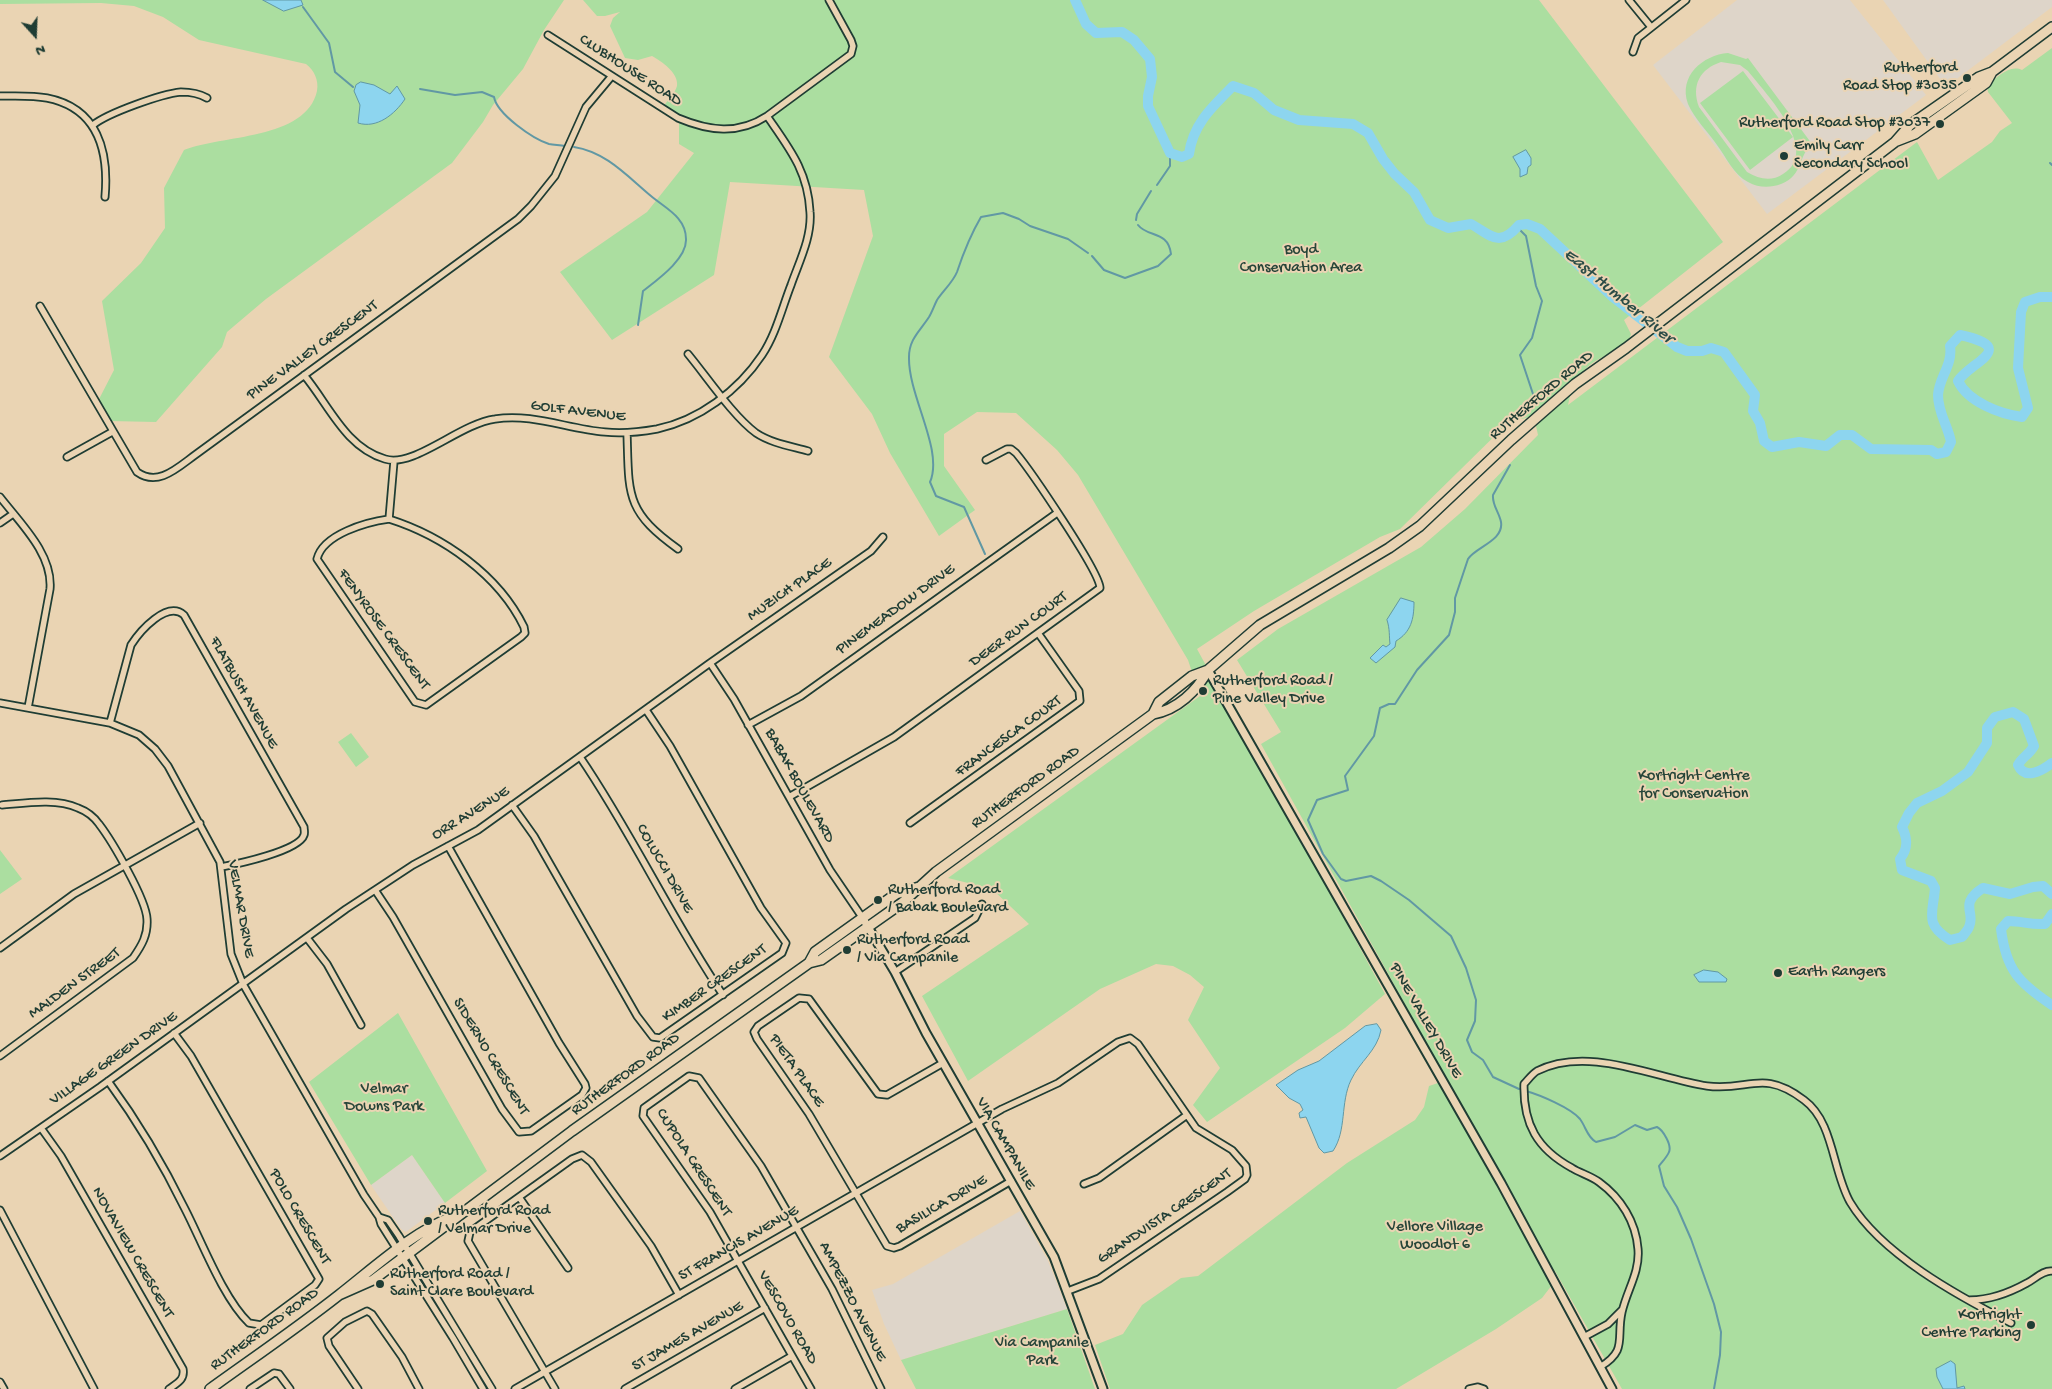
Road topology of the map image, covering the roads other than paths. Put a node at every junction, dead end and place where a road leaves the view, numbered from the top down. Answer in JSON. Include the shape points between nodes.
{"nodes":[{"id":1,"x":829,"y":0,"type":"edge"},
{"id":2,"x":1629,"y":0,"type":"edge"},
{"id":3,"x":1686,"y":0,"type":"edge"},
{"id":4,"x":1651,"y":27,"type":"junction"},
{"id":5,"x":2052,"y":27,"type":"edge"},
{"id":6,"x":548,"y":35,"type":"dead end"},
{"id":7,"x":1633,"y":52,"type":"dead end"},
{"id":8,"x":611,"y":77,"type":"junction"},
{"id":9,"x":0,"y":96,"type":"edge"},
{"id":10,"x":208,"y":98,"type":"dead end"},
{"id":11,"x":767,"y":116,"type":"junction"},
{"id":12,"x":93,"y":125,"type":"junction"},
{"id":13,"x":105,"y":197,"type":"dead end"},
{"id":14,"x":40,"y":306,"type":"dead end"},
{"id":15,"x":688,"y":354,"type":"dead end"},
{"id":16,"x":304,"y":375,"type":"junction"},
{"id":17,"x":724,"y":397,"type":"junction"},
{"id":18,"x":112,"y":432,"type":"junction"},
{"id":19,"x":627,"y":433,"type":"junction"},
{"id":20,"x":808,"y":451,"type":"dead end"},
{"id":21,"x":68,"y":457,"type":"dead end"},
{"id":22,"x":986,"y":460,"type":"dead end"},
{"id":23,"x":394,"y":461,"type":"junction"},
{"id":24,"x":0,"y":497,"type":"edge"},
{"id":25,"x":1057,"y":513,"type":"junction"},
{"id":26,"x":12,"y":514,"type":"junction"},
{"id":27,"x":389,"y":519,"type":"junction"},
{"id":28,"x":0,"y":523,"type":"edge"},
{"id":29,"x":883,"y":537,"type":"dead end"},
{"id":30,"x":678,"y":549,"type":"dead end"},
{"id":31,"x":1038,"y":634,"type":"junction"},
{"id":32,"x":710,"y":663,"type":"junction"},
{"id":33,"x":1208,"y":670,"type":"junction"},
{"id":34,"x":0,"y":703,"type":"edge"},
{"id":35,"x":28,"y":708,"type":"junction"},
{"id":36,"x":646,"y":710,"type":"junction"},
{"id":37,"x":110,"y":722,"type":"junction"},
{"id":38,"x":748,"y":725,"type":"junction"},
{"id":39,"x":580,"y":757,"type":"junction"},
{"id":40,"x":789,"y":796,"type":"junction"},
{"id":41,"x":2,"y":805,"type":"dead end"},
{"id":42,"x":512,"y":805,"type":"junction"},
{"id":43,"x":200,"y":823,"type":"junction"},
{"id":44,"x":910,"y":823,"type":"dead end"},
{"id":45,"x":448,"y":846,"type":"junction"},
{"id":46,"x":124,"y":866,"type":"junction"},
{"id":47,"x":221,"y":867,"type":"junction"},
{"id":48,"x":375,"y":890,"type":"junction"},
{"id":49,"x":982,"y":904,"type":"dead end"},
{"id":50,"x":866,"y":922,"type":"junction"},
{"id":51,"x":307,"y":938,"type":"junction"},
{"id":52,"x":0,"y":948,"type":"edge"},
{"id":53,"x":895,"y":972,"type":"junction"},
{"id":54,"x":243,"y":984,"type":"junction"},
{"id":55,"x":723,"y":995,"type":"junction"},
{"id":56,"x":361,"y":1025,"type":"dead end"},
{"id":57,"x":174,"y":1033,"type":"junction"},
{"id":58,"x":0,"y":1056,"type":"edge"},
{"id":59,"x":943,"y":1063,"type":"junction"},
{"id":60,"x":108,"y":1080,"type":"junction"},
{"id":61,"x":1187,"y":1114,"type":"junction"},
{"id":62,"x":977,"y":1123,"type":"junction"},
{"id":63,"x":41,"y":1128,"type":"junction"},
{"id":64,"x":0,"y":1156,"type":"edge"},
{"id":65,"x":1010,"y":1181,"type":"junction"},
{"id":66,"x":1084,"y":1184,"type":"dead end"},
{"id":67,"x":856,"y":1194,"type":"junction"},
{"id":68,"x":519,"y":1197,"type":"junction"},
{"id":69,"x":0,"y":1210,"type":"edge"},
{"id":70,"x":461,"y":1213,"type":"junction"},
{"id":71,"x":797,"y":1227,"type":"junction"},
{"id":72,"x":401,"y":1248,"type":"junction"},
{"id":73,"x":406,"y":1256,"type":"junction"},
{"id":74,"x":738,"y":1261,"type":"junction"},
{"id":75,"x":568,"y":1268,"type":"dead end"},
{"id":76,"x":2052,"y":1271,"type":"edge"},
{"id":77,"x":1068,"y":1291,"type":"junction"},
{"id":78,"x":679,"y":1294,"type":"junction"},
{"id":79,"x":339,"y":1295,"type":"junction"},
{"id":80,"x":1968,"y":1300,"type":"junction"},
{"id":81,"x":765,"y":1308,"type":"junction"},
{"id":82,"x":1623,"y":1309,"type":"junction"},
{"id":83,"x":2011,"y":1323,"type":"dead end"},
{"id":84,"x":1608,"y":1324,"type":"junction"},
{"id":85,"x":1619,"y":1334,"type":"junction"},
{"id":86,"x":1584,"y":1337,"type":"junction"},
{"id":87,"x":792,"y":1356,"type":"junction"},
{"id":88,"x":1600,"y":1367,"type":"junction"},
{"id":89,"x":545,"y":1372,"type":"junction"},
{"id":90,"x":0,"y":1382,"type":"edge"},
{"id":91,"x":4,"y":1389,"type":"edge"},
{"id":92,"x":94,"y":1389,"type":"edge"},
{"id":93,"x":169,"y":1389,"type":"edge"},
{"id":94,"x":210,"y":1389,"type":"edge"},
{"id":95,"x":250,"y":1389,"type":"edge"},
{"id":96,"x":290,"y":1389,"type":"edge"},
{"id":97,"x":358,"y":1389,"type":"edge"},
{"id":98,"x":419,"y":1389,"type":"edge"},
{"id":99,"x":483,"y":1389,"type":"edge"},
{"id":100,"x":492,"y":1389,"type":"edge"},
{"id":101,"x":515,"y":1389,"type":"edge"},
{"id":102,"x":555,"y":1389,"type":"edge"},
{"id":103,"x":625,"y":1389,"type":"edge"},
{"id":104,"x":735,"y":1389,"type":"edge"},
{"id":105,"x":811,"y":1389,"type":"edge"},
{"id":106,"x":881,"y":1389,"type":"edge"},
{"id":107,"x":1103,"y":1389,"type":"edge"},
{"id":108,"x":1469,"y":1389,"type":"edge"},
{"id":109,"x":1484,"y":1389,"type":"edge"},
{"id":110,"x":1612,"y":1389,"type":"edge"}],
"edges":[{"from":1,"to":11,"type":"street","name":"CLUBHOUSE ROAD","via":[[851,40],[853,50],[850,56]]},
{"from":2,"to":4,"type":"street"},
{"from":3,"to":4,"type":"street"},
{"from":4,"to":7,"type":"street","via":[[1638,38]]},
{"from":5,"to":33,"type":"main road","name":"RUTHERFORD ROAD","via":[[1992,72],[1979,77],[1910,125],[1895,142],[1568,390],[1420,526],[1273,617]]},
{"from":6,"to":8,"type":"street","name":"CLUBHOUSE ROAD"},
{"from":8,"to":11,"type":"street","name":"CLUBHOUSE ROAD","via":[[663,110],[696,126],[713,130],[738,129]]},
{"from":8,"to":16,"type":"street","name":"PINE VALLEY CRESCENT","via":[[586,107],[555,176],[531,206]]},
{"from":9,"to":12,"type":"street","via":[[56,100],[76,110]]},
{"from":10,"to":12,"type":"street","via":[[181,92],[110,114]]},
{"from":11,"to":17,"type":"street","name":"GOLF AVENUE","via":[[801,168],[807,185],[810,224],[798,267],[765,349]]},
{"from":12,"to":13,"type":"street","via":[[106,159]]},
{"from":14,"to":18,"type":"street","name":"PINE VALLEY CRESCENT"},
{"from":15,"to":17,"type":"street"},
{"from":16,"to":18,"type":"street","name":"PINE VALLEY CRESCENT","via":[[159,478],[147,478],[136,472]]},
{"from":16,"to":23,"type":"street","via":[[358,446]]},
{"from":17,"to":19,"type":"street","name":"GOLF AVENUE","via":[[678,422]]},
{"from":17,"to":20,"type":"street","via":[[741,420],[758,434]]},
{"from":18,"to":21,"type":"street"},
{"from":19,"to":23,"type":"street","name":"GOLF AVENUE","via":[[532,419],[495,418],[467,426],[420,454]]},
{"from":19,"to":30,"type":"street","via":[[634,504],[644,522]]},
{"from":22,"to":25,"type":"street","name":"DEER RUN COURT","via":[[1011,449]]},
{"from":23,"to":27,"type":"street"},
{"from":24,"to":26,"type":"street"},
{"from":25,"to":31,"type":"street","name":"DEER RUN COURT","via":[[1098,578],[1100,588]]},
{"from":25,"to":38,"type":"street","name":"PINEMEADOW DRIVE","via":[[801,696]]},
{"from":26,"to":28,"type":"street"},
{"from":26,"to":35,"type":"street","via":[[44,556],[50,580]]},
{"from":27,"to":27,"type":"street","name":"FENYROSE CRESCENT","via":[[358,524],[326,545],[316,559],[415,702],[426,705],[521,638],[525,633],[524,627],[478,566],[408,525]]},
{"from":29,"to":32,"type":"street","name":"MUZICH PLACE","via":[[871,551]]},
{"from":31,"to":40,"type":"street","name":"DEER RUN COURT","via":[[894,736]]},
{"from":31,"to":44,"type":"street","name":"FRANCESCA COURT","via":[[1079,690],[1080,701]]},
{"from":32,"to":36,"type":"street","name":"ORR AVENUE"},
{"from":32,"to":38,"type":"street","name":"BABAK BOULEVARD"},
{"from":33,"to":50,"type":"main road","name":"RUTHERFORD ROAD","via":[[1200,685],[1168,711],[1153,714],[918,887],[902,903]]},
{"from":33,"to":86,"type":"street","name":"PINE VALLEY DRIVE","via":[[1501,1183]]},
{"from":34,"to":35,"type":"street","name":"VELMAR DRIVE"},
{"from":35,"to":37,"type":"street","name":"VELMAR DRIVE"},
{"from":36,"to":39,"type":"street","name":"ORR AVENUE"},
{"from":36,"to":55,"type":"street","name":"KIMBER CRESCENT","via":[[670,746],[762,908],[786,943],[782,953]]},
{"from":37,"to":43,"type":"street","name":"VELMAR DRIVE","via":[[139,735],[156,749]]},
{"from":37,"to":47,"type":"street","name":"FLATBUSH AVENUE","via":[[134,640],[171,610],[180,611],[304,827],[301,839],[284,850]]},
{"from":38,"to":40,"type":"street","name":"BABAK BOULEVARD"},
{"from":39,"to":42,"type":"street","name":"ORR AVENUE"},
{"from":39,"to":55,"type":"street","name":"COLUCCI DRIVE","via":[[601,787]]},
{"from":40,"to":50,"type":"street","name":"BABAK BOULEVARD","via":[[830,870]]},
{"from":41,"to":46,"type":"street","name":"MALDEN STREET","via":[[59,803],[80,808],[100,825]]},
{"from":42,"to":45,"type":"street","name":"ORR AVENUE","via":[[478,830]]},
{"from":42,"to":55,"type":"street","name":"KIMBER CRESCENT","via":[[534,836],[637,1016],[653,1037],[665,1036]]},
{"from":43,"to":46,"type":"street"},
{"from":43,"to":47,"type":"street","name":"VELMAR DRIVE"},
{"from":45,"to":48,"type":"street","name":"ORR AVENUE"},
{"from":45,"to":48,"type":"street","name":"SIDERNO CRESCENT","via":[[585,1084],[582,1095],[531,1131],[519,1132],[502,1108]]},
{"from":46,"to":52,"type":"street","via":[[74,894]]},
{"from":46,"to":58,"type":"street","name":"MALDEN STREET","via":[[145,908],[147,930],[143,944],[122,968]]},
{"from":47,"to":54,"type":"street","name":"VELMAR DRIVE","via":[[231,954]]},
{"from":48,"to":51,"type":"street","name":"ORR AVENUE"},
{"from":49,"to":53,"type":"street","via":[[975,918]]},
{"from":50,"to":53,"type":"street","name":"VIA CAMPANILE"},
{"from":50,"to":70,"type":"main road","name":"RUTHERFORD ROAD","via":[[821,960],[809,963]]},
{"from":51,"to":54,"type":"street","name":"ORR AVENUE"},
{"from":51,"to":56,"type":"street","via":[[327,964]]},
{"from":53,"to":59,"type":"street","name":"VIA CAMPANILE"},
{"from":54,"to":57,"type":"street","name":"VILLAGE GREEN DRIVE"},
{"from":54,"to":72,"type":"street","name":"VELMAR DRIVE","via":[[364,1195],[379,1217],[388,1220]]},
{"from":57,"to":60,"type":"street","name":"VILLAGE GREEN DRIVE"},
{"from":57,"to":60,"type":"street","name":"POLO CRESCENT","via":[[319,1279],[261,1325],[249,1323],[233,1300],[160,1160]]},
{"from":59,"to":62,"type":"street","name":"VIA CAMPANILE"},
{"from":59,"to":67,"type":"street","name":"PIETA PLACE","via":[[883,1096],[874,1090],[806,997],[799,998],[756,1029],[757,1040],[809,1114]]},
{"from":60,"to":63,"type":"street","name":"VILLAGE GREEN DRIVE"},
{"from":61,"to":62,"type":"street","name":"GRANDVISTA CRESCENT","via":[[1138,1044],[1130,1038],[1118,1042],[1058,1083]]},
{"from":61,"to":66,"type":"street","via":[[1099,1178]]},
{"from":61,"to":77,"type":"street","name":"GRANDVISTA CRESCENT","via":[[1200,1132],[1241,1158],[1247,1170],[1245,1179],[1099,1279]]},
{"from":62,"to":65,"type":"street","name":"VIA CAMPANILE"},
{"from":62,"to":67,"type":"street","name":"ST FRANCIS AVENUE"},
{"from":63,"to":64,"type":"street","name":"VILLAGE GREEN DRIVE"},
{"from":63,"to":93,"type":"street","name":"NOVAVIEW CRESCENT","via":[[61,1156],[183,1368],[182,1380]]},
{"from":65,"to":67,"type":"street","name":"BASILICA DRIVE","via":[[894,1248],[886,1246]]},
{"from":65,"to":77,"type":"street","name":"VIA CAMPANILE","via":[[1054,1257]]},
{"from":67,"to":71,"type":"street","name":"ST FRANCIS AVENUE"},
{"from":68,"to":75,"type":"street"},
{"from":68,"to":78,"type":"street","via":[[576,1156],[586,1156],[651,1246]]},
{"from":68,"to":89,"type":"street","via":[[470,1232],[468,1240]]},
{"from":69,"to":92,"type":"street"},
{"from":70,"to":72,"type":"main road","name":"RUTHERFORD ROAD","via":[[434,1224]]},
{"from":70,"to":73,"type":"main road","name":"RUTHERFORD ROAD"},
{"from":71,"to":74,"type":"street","name":"ST FRANCIS AVENUE"},
{"from":71,"to":74,"type":"street","name":"CUPOLA CRESCENT","via":[[761,1166],[699,1078],[689,1076],[644,1108],[643,1114],[702,1200]]},
{"from":71,"to":106,"type":"street","name":"AMPEZZO AVENUE","via":[[832,1289]]},
{"from":72,"to":73,"type":"street","name":"VELMAR DRIVE"},
{"from":72,"to":79,"type":"main road","name":"RUTHERFORD ROAD"},
{"from":73,"to":79,"type":"main road","name":"RUTHERFORD ROAD","via":[[373,1280]]},
{"from":73,"to":99,"type":"street"},
{"from":73,"to":100,"type":"street"},
{"from":74,"to":78,"type":"street","name":"ST FRANCIS AVENUE"},
{"from":74,"to":81,"type":"street","name":"VESCOVO ROAD"},
{"from":76,"to":80,"type":"street","via":[[1987,1300]]},
{"from":77,"to":107,"type":"street","name":"VIA CAMPANILE"},
{"from":78,"to":89,"type":"street","name":"ST FRANCIS AVENUE"},
{"from":79,"to":94,"type":"main road","name":"RUTHERFORD ROAD"},
{"from":80,"to":82,"type":"street","via":[[1918,1270],[1871,1229],[1849,1200],[1820,1116],[1806,1101],[1784,1086],[1758,1081],[1709,1086],[1609,1063],[1554,1065],[1535,1072],[1524,1084],[1526,1119],[1536,1138],[1550,1153],[1571,1168],[1599,1181],[1627,1212],[1638,1250],[1633,1283]]},
{"from":80,"to":83,"type":"street"},
{"from":81,"to":87,"type":"street","name":"VESCOVO ROAD"},
{"from":81,"to":103,"type":"street","name":"ST JAMES AVENUE"},
{"from":82,"to":84,"type":"street"},
{"from":82,"to":85,"type":"street"},
{"from":84,"to":85,"type":"street"},
{"from":84,"to":86,"type":"street"},
{"from":85,"to":88,"type":"street","via":[[1620,1344],[1613,1359]]},
{"from":86,"to":88,"type":"street","name":"PINE VALLEY DRIVE"},
{"from":87,"to":104,"type":"street"},
{"from":87,"to":105,"type":"street","name":"VESCOVO ROAD"},
{"from":88,"to":110,"type":"street","name":"PINE VALLEY DRIVE"},
{"from":89,"to":101,"type":"street","name":"ST FRANCIS AVENUE"},
{"from":89,"to":102,"type":"street"},
{"from":90,"to":91,"type":"street"},
{"from":95,"to":96,"type":"street","via":[[274,1373],[279,1374]]},
{"from":97,"to":98,"type":"street","via":[[327,1338],[345,1322],[367,1311],[402,1356]]},
{"from":108,"to":109,"type":"street"}]}
